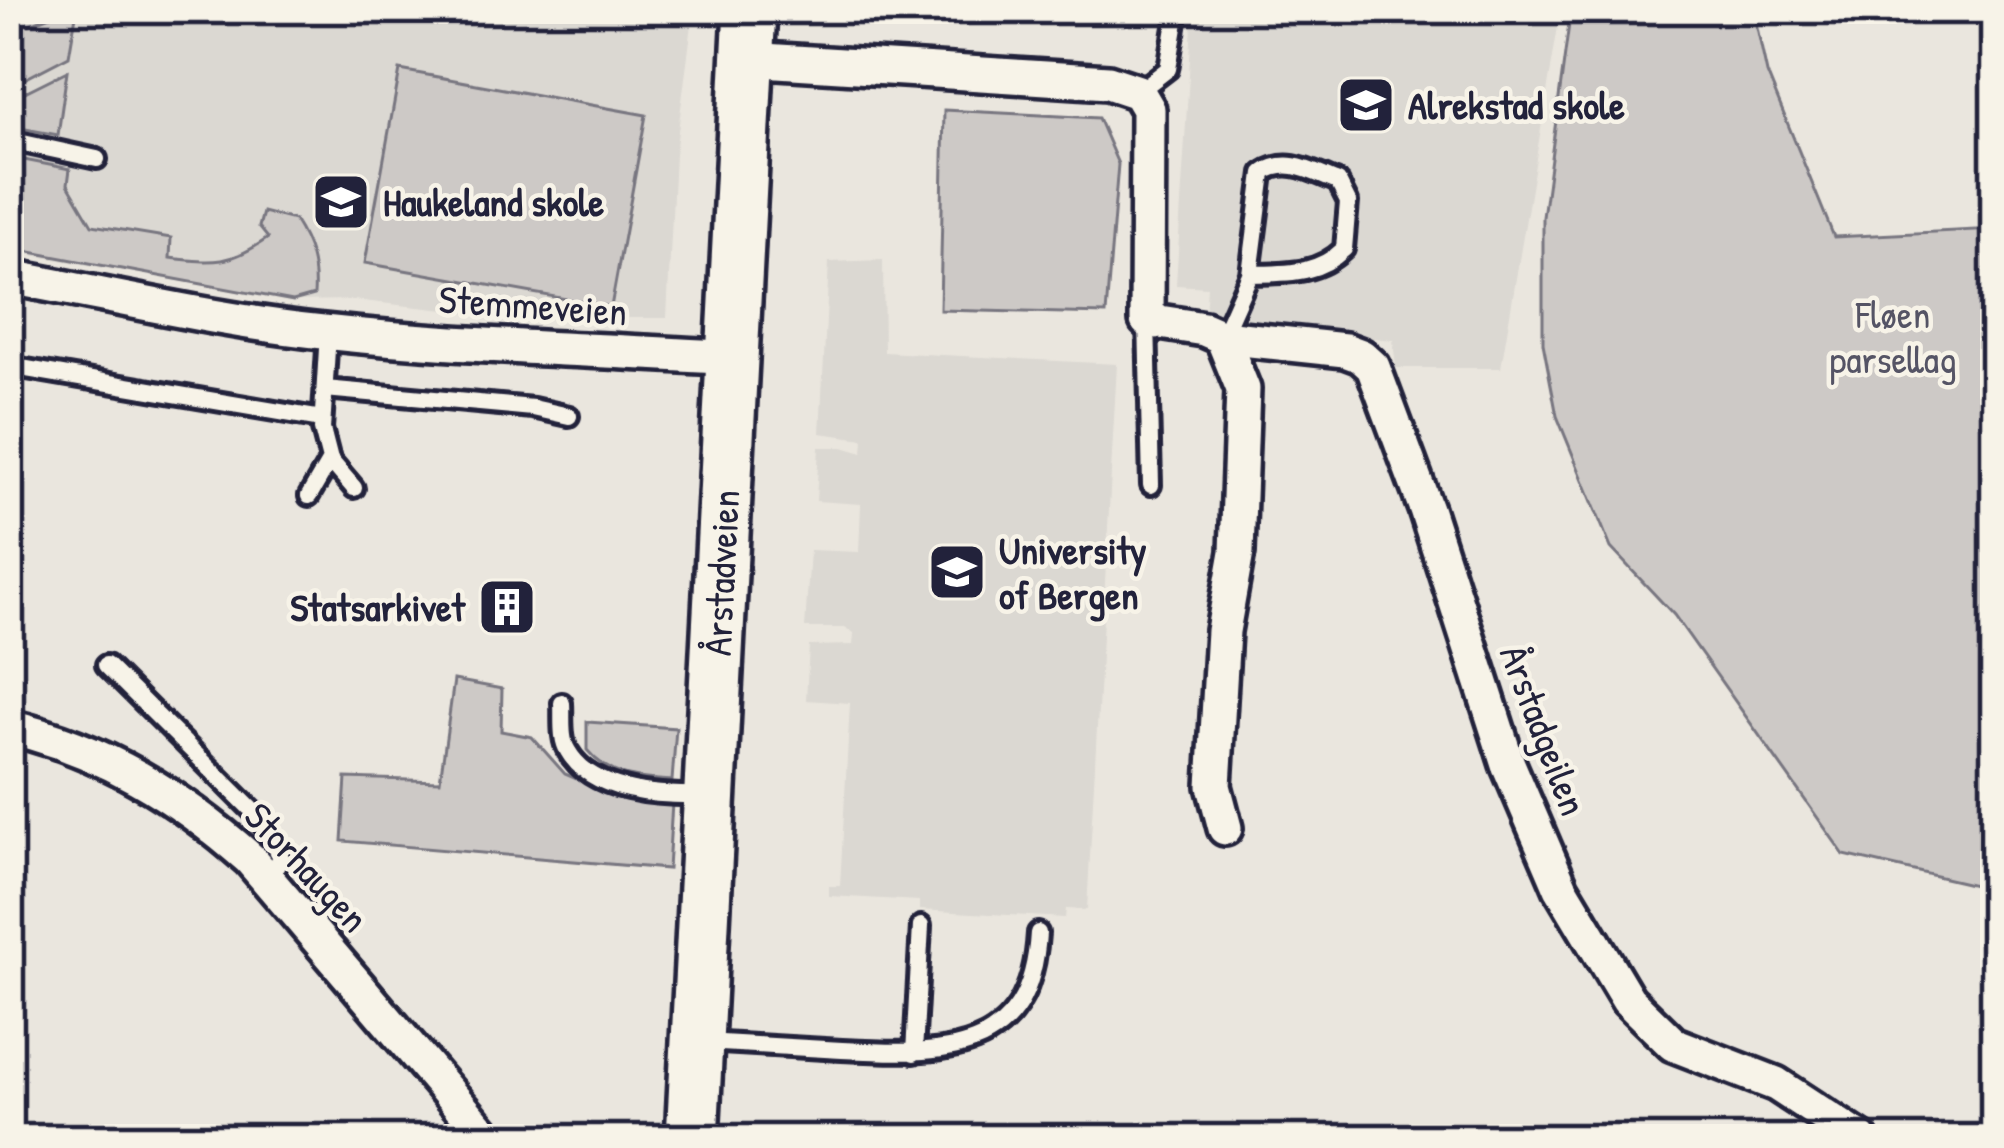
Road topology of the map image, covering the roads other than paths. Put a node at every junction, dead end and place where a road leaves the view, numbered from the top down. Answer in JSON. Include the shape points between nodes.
{"nodes":[{"id":1,"x":1178,"y":9,"type":"edge"},
{"id":2,"x":748,"y":34,"type":"edge"},
{"id":3,"x":1138,"y":92,"type":"junction"},
{"id":4,"x":9,"y":140,"type":"edge"},
{"id":5,"x":97,"y":159,"type":"dead end"},
{"id":6,"x":1250,"y":274,"type":"junction"},
{"id":7,"x":9,"y":278,"type":"edge"},
{"id":8,"x":1147,"y":320,"type":"junction"},
{"id":9,"x":328,"y":333,"type":"junction"},
{"id":10,"x":1222,"y":338,"type":"junction"},
{"id":11,"x":733,"y":358,"type":"junction"},
{"id":12,"x":9,"y":367,"type":"edge"},
{"id":13,"x":325,"y":388,"type":"junction"},
{"id":14,"x":568,"y":416,"type":"dead end"},
{"id":15,"x":322,"y":418,"type":"junction"},
{"id":16,"x":330,"y":460,"type":"junction"},
{"id":17,"x":1151,"y":485,"type":"dead end"},
{"id":18,"x":354,"y":488,"type":"dead end"},
{"id":19,"x":309,"y":496,"type":"dead end"},
{"id":20,"x":106,"y":665,"type":"dead end"},
{"id":21,"x":562,"y":703,"type":"dead end"},
{"id":22,"x":9,"y":727,"type":"edge"},
{"id":23,"x":710,"y":795,"type":"junction"},
{"id":24,"x":1225,"y":828,"type":"dead end"},
{"id":25,"x":269,"y":881,"type":"junction"},
{"id":26,"x":921,"y":926,"type":"dead end"},
{"id":27,"x":1037,"y":933,"type":"dead end"},
{"id":28,"x":697,"y":1042,"type":"junction"},
{"id":29,"x":914,"y":1053,"type":"junction"},
{"id":30,"x":488,"y":1139,"type":"edge"},
{"id":31,"x":692,"y":1139,"type":"edge"},
{"id":32,"x":1860,"y":1139,"type":"edge"}],
"edges":[{"from":1,"to":3,"type":"lane","via":[[1168,69]]},
{"from":2,"to":3,"type":"street"},
{"from":2,"to":11,"type":"main road","name":"Årstadveien"},
{"from":3,"to":8,"type":"street","via":[[1148,110]]},
{"from":4,"to":5,"type":"lane"},
{"from":6,"to":6,"type":"lane","via":[[1263,173],[1292,164],[1338,182],[1348,202],[1344,249],[1326,266]]},
{"from":6,"to":10,"type":"lane"},
{"from":7,"to":9,"type":"street","name":"Stemmeveien"},
{"from":8,"to":10,"type":"street","name":"Årstadgeilen"},
{"from":8,"to":17,"type":"lane"},
{"from":9,"to":11,"type":"street","name":"Stemmeveien"},
{"from":9,"to":13,"type":"lane"},
{"from":10,"to":24,"type":"street","via":[[1243,388],[1214,786]]},
{"from":10,"to":32,"type":"street","name":"Årstadgeilen","via":[[1345,350],[1373,367],[1508,764],[1561,888],[1628,1000],[1673,1044],[1776,1084]]},
{"from":11,"to":23,"type":"main road","name":"Årstadveien"},
{"from":12,"to":15,"type":"lane"},
{"from":13,"to":14,"type":"lane"},
{"from":13,"to":15,"type":"lane"},
{"from":15,"to":16,"type":"lane"},
{"from":16,"to":18,"type":"lane"},
{"from":16,"to":19,"type":"lane"},
{"from":20,"to":25,"type":"lane","via":[[259,818],[281,857]]},
{"from":21,"to":23,"type":"lane","via":[[565,747],[601,780]]},
{"from":22,"to":25,"type":"street","name":"Storhaugen","via":[[122,766],[175,796]]},
{"from":23,"to":28,"type":"main road","name":"Årstadveien"},
{"from":25,"to":30,"type":"street","name":"Storhaugen"},
{"from":26,"to":29,"type":"lane"},
{"from":27,"to":29,"type":"lane","via":[[1027,993],[1011,1015],[956,1048]]},
{"from":28,"to":29,"type":"lane"},
{"from":28,"to":31,"type":"main road","name":"Årstadveien"}]}
